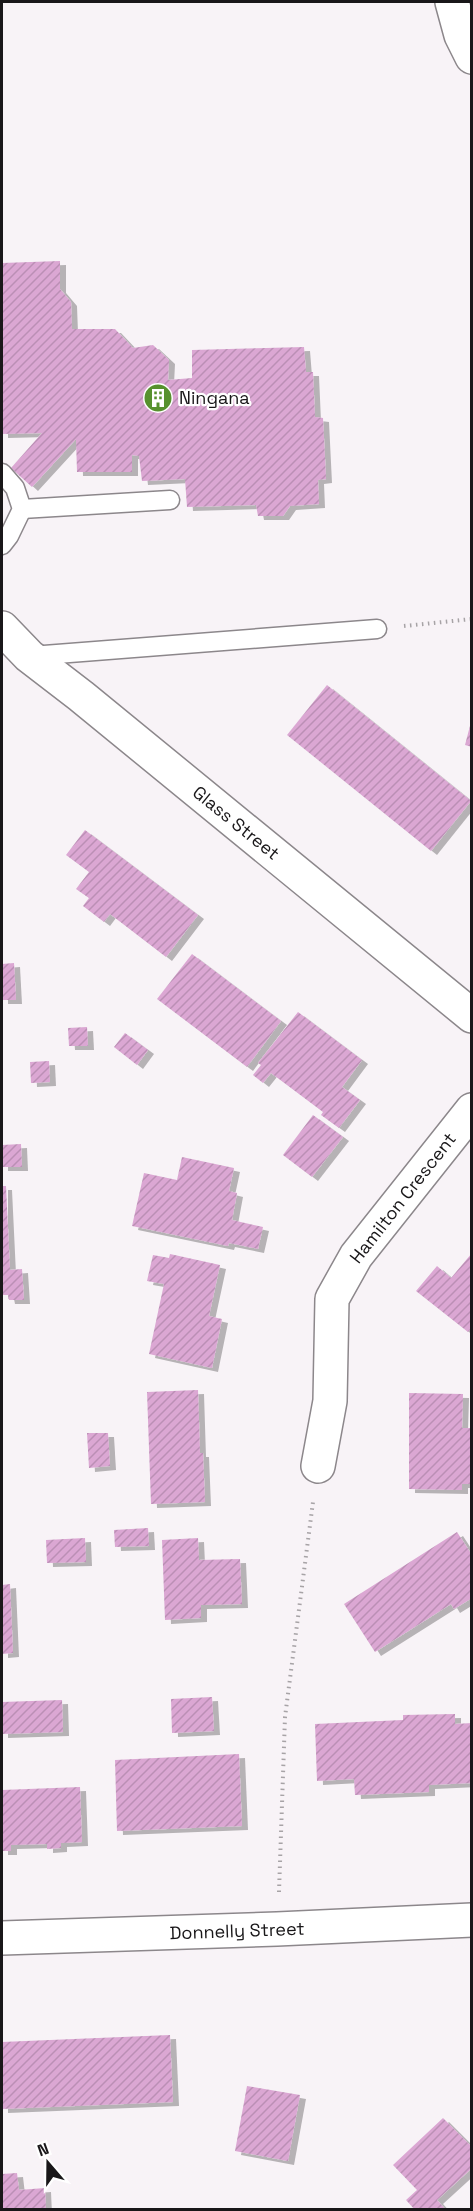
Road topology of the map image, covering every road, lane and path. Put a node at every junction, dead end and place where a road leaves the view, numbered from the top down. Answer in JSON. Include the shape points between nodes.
{"nodes":[{"id":1,"x":452,"y":2,"type":"edge"},
{"id":2,"x":471,"y":57,"type":"edge"},
{"id":3,"x":2,"y":473,"type":"edge"},
{"id":4,"x":170,"y":500,"type":"dead end"},
{"id":5,"x":22,"y":509,"type":"junction"},
{"id":6,"x":2,"y":545,"type":"edge"},
{"id":7,"x":471,"y":619,"type":"edge"},
{"id":8,"x":2,"y":628,"type":"edge"},
{"id":9,"x":376,"y":629,"type":"joint"},
{"id":10,"x":29,"y":656,"type":"junction"},
{"id":11,"x":471,"y":1016,"type":"edge"},
{"id":12,"x":471,"y":1110,"type":"edge"},
{"id":13,"x":318,"y":1466,"type":"dead end"},
{"id":14,"x":313,"y":1502,"type":"dead end"},
{"id":15,"x":279,"y":1892,"type":"dead end"},
{"id":16,"x":471,"y":1920,"type":"edge"},
{"id":17,"x":2,"y":1938,"type":"edge"}],
"edges":[{"from":1,"to":2,"type":"street"},
{"from":3,"to":5,"type":"lane","via":[[15,488]]},
{"from":4,"to":5,"type":"lane"},
{"from":5,"to":6,"type":"lane"},
{"from":7,"to":9,"type":"path"},
{"from":8,"to":10,"type":"street","name":"Glass Street"},
{"from":9,"to":10,"type":"lane"},
{"from":10,"to":11,"type":"street","name":"Glass Street"},
{"from":12,"to":13,"type":"street","name":"Hamilton Crescent","via":[[356,1256],[332,1299],[330,1401]]},
{"from":14,"to":15,"type":"path","via":[[285,1717]]},
{"from":16,"to":17,"type":"street","name":"Donnelly Street"}]}
